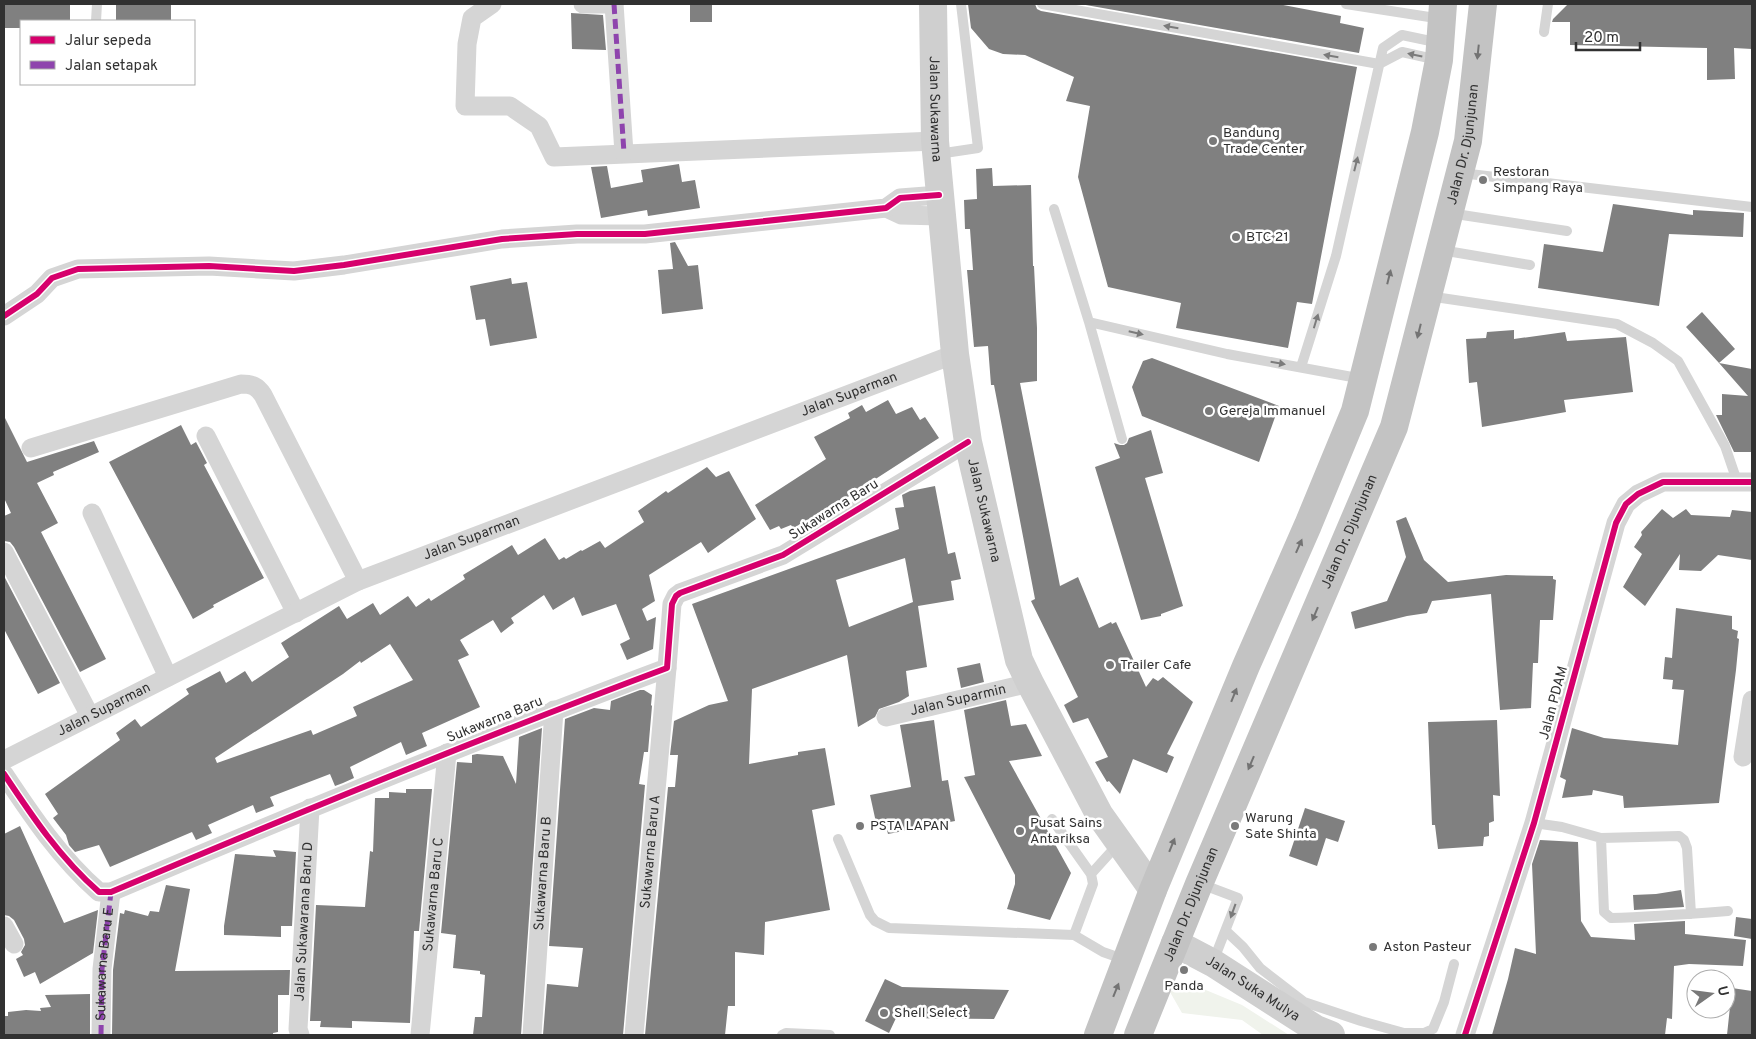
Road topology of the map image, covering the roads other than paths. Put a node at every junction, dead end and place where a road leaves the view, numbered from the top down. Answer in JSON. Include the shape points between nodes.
{"nodes":[{"id":1,"x":97,"y":4,"type":"edge"},
{"id":2,"x":492,"y":4,"type":"edge"},
{"id":3,"x":583,"y":4,"type":"edge"},
{"id":4,"x":614,"y":4,"type":"edge"},
{"id":5,"x":933,"y":4,"type":"edge"},
{"id":6,"x":961,"y":4,"type":"edge"},
{"id":7,"x":1042,"y":4,"type":"edge"},
{"id":8,"x":1346,"y":4,"type":"edge"},
{"id":9,"x":1483,"y":4,"type":"edge"},
{"id":10,"x":1548,"y":4,"type":"edge"},
{"id":11,"x":96,"y":20,"type":"edge"},
{"id":12,"x":1441,"y":31,"type":"edge"},
{"id":13,"x":1544,"y":32,"type":"dead end"},
{"id":14,"x":1379,"y":64,"type":"junction"},
{"id":15,"x":935,"y":148,"type":"junction"},
{"id":16,"x":624,"y":153,"type":"junction"},
{"id":17,"x":1460,"y":172,"type":"junction"},
{"id":18,"x":940,"y":205,"type":"junction"},
{"id":19,"x":1752,"y":207,"type":"edge"},
{"id":20,"x":1054,"y":209,"type":"dead end"},
{"id":21,"x":1449,"y":213,"type":"junction"},
{"id":22,"x":1567,"y":231,"type":"dead end"},
{"id":23,"x":1440,"y":249,"type":"junction"},
{"id":24,"x":1530,"y":265,"type":"dead end"},
{"id":25,"x":1427,"y":296,"type":"junction"},
{"id":26,"x":4,"y":316,"type":"edge"},
{"id":27,"x":1089,"y":322,"type":"junction"},
{"id":28,"x":954,"y":354,"type":"junction"},
{"id":29,"x":1301,"y":367,"type":"junction"},
{"id":30,"x":1364,"y":379,"type":"junction"},
{"id":31,"x":206,"y":436,"type":"dead end"},
{"id":32,"x":1122,"y":440,"type":"dead end"},
{"id":33,"x":968,"y":442,"type":"junction"},
{"id":34,"x":31,"y":448,"type":"dead end"},
{"id":35,"x":1745,"y":482,"type":"edge"},
{"id":36,"x":92,"y":513,"type":"dead end"},
{"id":37,"x":4,"y":552,"type":"edge"},
{"id":38,"x":358,"y":581,"type":"junction"},
{"id":39,"x":296,"y":613,"type":"junction"},
{"id":40,"x":668,"y":668,"type":"junction"},
{"id":41,"x":168,"y":677,"type":"junction"},
{"id":42,"x":1030,"y":683,"type":"junction"},
{"id":43,"x":1752,"y":700,"type":"edge"},
{"id":44,"x":554,"y":710,"type":"junction"},
{"id":45,"x":90,"y":716,"type":"junction"},
{"id":46,"x":886,"y":717,"type":"dead end"},
{"id":47,"x":447,"y":753,"type":"junction"},
{"id":48,"x":1743,"y":757,"type":"dead end"},
{"id":49,"x":4,"y":760,"type":"edge"},
{"id":50,"x":4,"y":774,"type":"edge"},
{"id":51,"x":310,"y":808,"type":"junction"},
{"id":52,"x":1052,"y":819,"type":"dead end"},
{"id":53,"x":1534,"y":823,"type":"junction"},
{"id":54,"x":1601,"y":838,"type":"junction"},
{"id":55,"x":838,"y":839,"type":"dead end"},
{"id":56,"x":1119,"y":842,"type":"junction"},
{"id":57,"x":1091,"y":874,"type":"junction"},
{"id":58,"x":1199,"y":884,"type":"junction"},
{"id":59,"x":1153,"y":890,"type":"junction"},
{"id":60,"x":111,"y":892,"type":"junction"},
{"id":61,"x":1728,"y":911,"type":"dead end"},
{"id":62,"x":1691,"y":914,"type":"junction"},
{"id":63,"x":4,"y":926,"type":"edge"},
{"id":64,"x":1226,"y":931,"type":"junction"},
{"id":65,"x":1074,"y":936,"type":"junction"},
{"id":66,"x":1175,"y":943,"type":"junction"},
{"id":67,"x":14,"y":944,"type":"dead end"},
{"id":68,"x":1128,"y":960,"type":"junction"},
{"id":69,"x":1213,"y":963,"type":"junction"},
{"id":70,"x":1454,"y":964,"type":"dead end"},
{"id":71,"x":101,"y":1035,"type":"edge"},
{"id":72,"x":300,"y":1035,"type":"edge"},
{"id":73,"x":420,"y":1035,"type":"edge"},
{"id":74,"x":532,"y":1035,"type":"edge"},
{"id":75,"x":634,"y":1035,"type":"edge"},
{"id":76,"x":782,"y":1035,"type":"edge"},
{"id":77,"x":830,"y":1035,"type":"edge"},
{"id":78,"x":1098,"y":1035,"type":"edge"},
{"id":79,"x":1138,"y":1035,"type":"edge"},
{"id":80,"x":1331,"y":1035,"type":"edge"},
{"id":81,"x":1465,"y":1035,"type":"edge"}],
"edges":[{"from":1,"to":11,"type":"lane"},
{"from":2,"to":16,"type":"street","via":[[472,18],[467,44],[465,106],[510,106],[540,126],[554,157]]},
{"from":3,"to":4,"type":"street"},
{"from":4,"to":16,"type":"street"},
{"from":5,"to":15,"type":"street","name":"Jalan Sukawarna"},
{"from":6,"to":15,"type":"lane","via":[[978,148]]},
{"from":14,"to":7,"type":"lane","one_way":true},
{"from":8,"to":12,"type":"lane"},
{"from":9,"to":17,"type":"highway","name":"Jalan Dr. Djunjunan","one_way":true,"via":[[1468,141]]},
{"from":10,"to":13,"type":"lane"},
{"from":12,"to":14,"type":"lane","one_way":true},
{"from":12,"to":14,"type":"lane","via":[[1402,35],[1383,48]]},
{"from":30,"to":12,"type":"highway","one_way":true,"via":[[1423,140]]},
{"from":29,"to":14,"type":"lane","one_way":true,"via":[[1336,256]]},
{"from":15,"to":16,"type":"street"},
{"from":15,"to":18,"type":"street","name":"Jalan Sukawarna"},
{"from":17,"to":19,"type":"lane"},
{"from":17,"to":21,"type":"highway","name":"Jalan Dr. Djunjunan"},
{"from":18,"to":26,"type":"street","via":[[900,198],[886,208],[645,234],[502,239],[344,266],[294,271],[208,266],[78,269],[52,278],[36,294]]},
{"from":18,"to":28,"type":"street","name":"Jalan Sukawarna"},
{"from":20,"to":27,"type":"lane"},
{"from":21,"to":22,"type":"lane"},
{"from":21,"to":23,"type":"highway","name":"Jalan Dr. Djunjunan"},
{"from":23,"to":24,"type":"lane"},
{"from":23,"to":25,"type":"highway","name":"Jalan Dr. Djunjunan"},
{"from":25,"to":35,"type":"lane","via":[[1617,324],[1652,343],[1678,361]]},
{"from":25,"to":58,"type":"highway","name":"Jalan Dr. Djunjunan","one_way":true,"via":[[1394,427]]},
{"from":27,"to":29,"type":"lane","one_way":true,"via":[[1227,354]]},
{"from":27,"to":32,"type":"lane"},
{"from":28,"to":33,"type":"street","name":"Jalan Sukawarna"},
{"from":28,"to":38,"type":"street","name":"Jalan Suparman"},
{"from":29,"to":30,"type":"lane"},
{"from":59,"to":30,"type":"highway","one_way":true,"via":[[1316,507],[1355,411]]},
{"from":31,"to":39,"type":"street"},
{"from":33,"to":40,"type":"street","name":"Sukawarna Baru","via":[[783,556],[676,596],[672,604]]},
{"from":33,"to":42,"type":"street","name":"Jalan Sukawarna","via":[[1019,660]]},
{"from":34,"to":38,"type":"street","via":[[241,384],[258,387]]},
{"from":35,"to":53,"type":"street","name":"Jalan PDAM","via":[[1662,482],[1626,504],[1616,523]]},
{"from":36,"to":41,"type":"street"},
{"from":37,"to":45,"type":"street"},
{"from":38,"to":39,"type":"street","name":"Jalan Suparman"},
{"from":39,"to":41,"type":"street","name":"Jalan Suparman"},
{"from":40,"to":44,"type":"street","name":"Sukawarna Baru"},
{"from":40,"to":75,"type":"street","name":"Sukawarna Baru A"},
{"from":41,"to":45,"type":"street","name":"Jalan Suparman"},
{"from":42,"to":46,"type":"street","name":"Jalan Suparmin"},
{"from":42,"to":56,"type":"street","name":"Jalan Sukawarna","via":[[1099,814]]},
{"from":43,"to":48,"type":"street"},
{"from":44,"to":47,"type":"street","name":"Sukawarna Baru"},
{"from":44,"to":74,"type":"street","name":"Sukawarna Baru B"},
{"from":45,"to":49,"type":"street","name":"Jalan Suparman"},
{"from":47,"to":51,"type":"street","name":"Sukawarna Baru"},
{"from":47,"to":73,"type":"street","name":"Sukawarna Baru C"},
{"from":50,"to":60,"type":"street","via":[[64,856],[99,892]]},
{"from":51,"to":60,"type":"street","name":"Sukawarna Baru"},
{"from":51,"to":72,"type":"street","name":"Jalan Sukawarana Baru D"},
{"from":52,"to":57,"type":"lane"},
{"from":53,"to":54,"type":"lane"},
{"from":53,"to":81,"type":"street","name":"Jalan PDAM"},
{"from":54,"to":62,"type":"lane","via":[[1679,836],[1684,840]]},
{"from":54,"to":62,"type":"lane","via":[[1604,912],[1607,916]]},
{"from":55,"to":65,"type":"lane","via":[[870,915],[889,928]]},
{"from":56,"to":57,"type":"lane"},
{"from":56,"to":59,"type":"street","name":"Jalan Sukawarna"},
{"from":57,"to":65,"type":"lane","via":[[1092,884]]},
{"from":58,"to":64,"type":"lane","one_way":true,"via":[[1238,898]]},
{"from":58,"to":66,"type":"highway","name":"Jalan Dr. Djunjunan"},
{"from":59,"to":68,"type":"highway"},
{"from":60,"to":71,"type":"street","name":"Sukawarna Baru E","via":[[102,969]]},
{"from":61,"to":62,"type":"lane"},
{"from":63,"to":67,"type":"street"},
{"from":64,"to":69,"type":"lane"},
{"from":64,"to":70,"type":"lane","via":[[1260,968],[1304,1002],[1404,1032],[1424,1033],[1433,1029]]},
{"from":65,"to":68,"type":"lane","via":[[1103,952]]},
{"from":66,"to":69,"type":"street","name":"Jalan Suka Mulya"},
{"from":66,"to":79,"type":"highway","name":"Jalan Dr. Djunjunan"},
{"from":78,"to":68,"type":"highway","one_way":true},
{"from":69,"to":80,"type":"street","name":"Jalan Suka Mulya","via":[[1316,1029]]},
{"from":76,"to":77,"type":"lane","via":[[786,1032]]}]}
